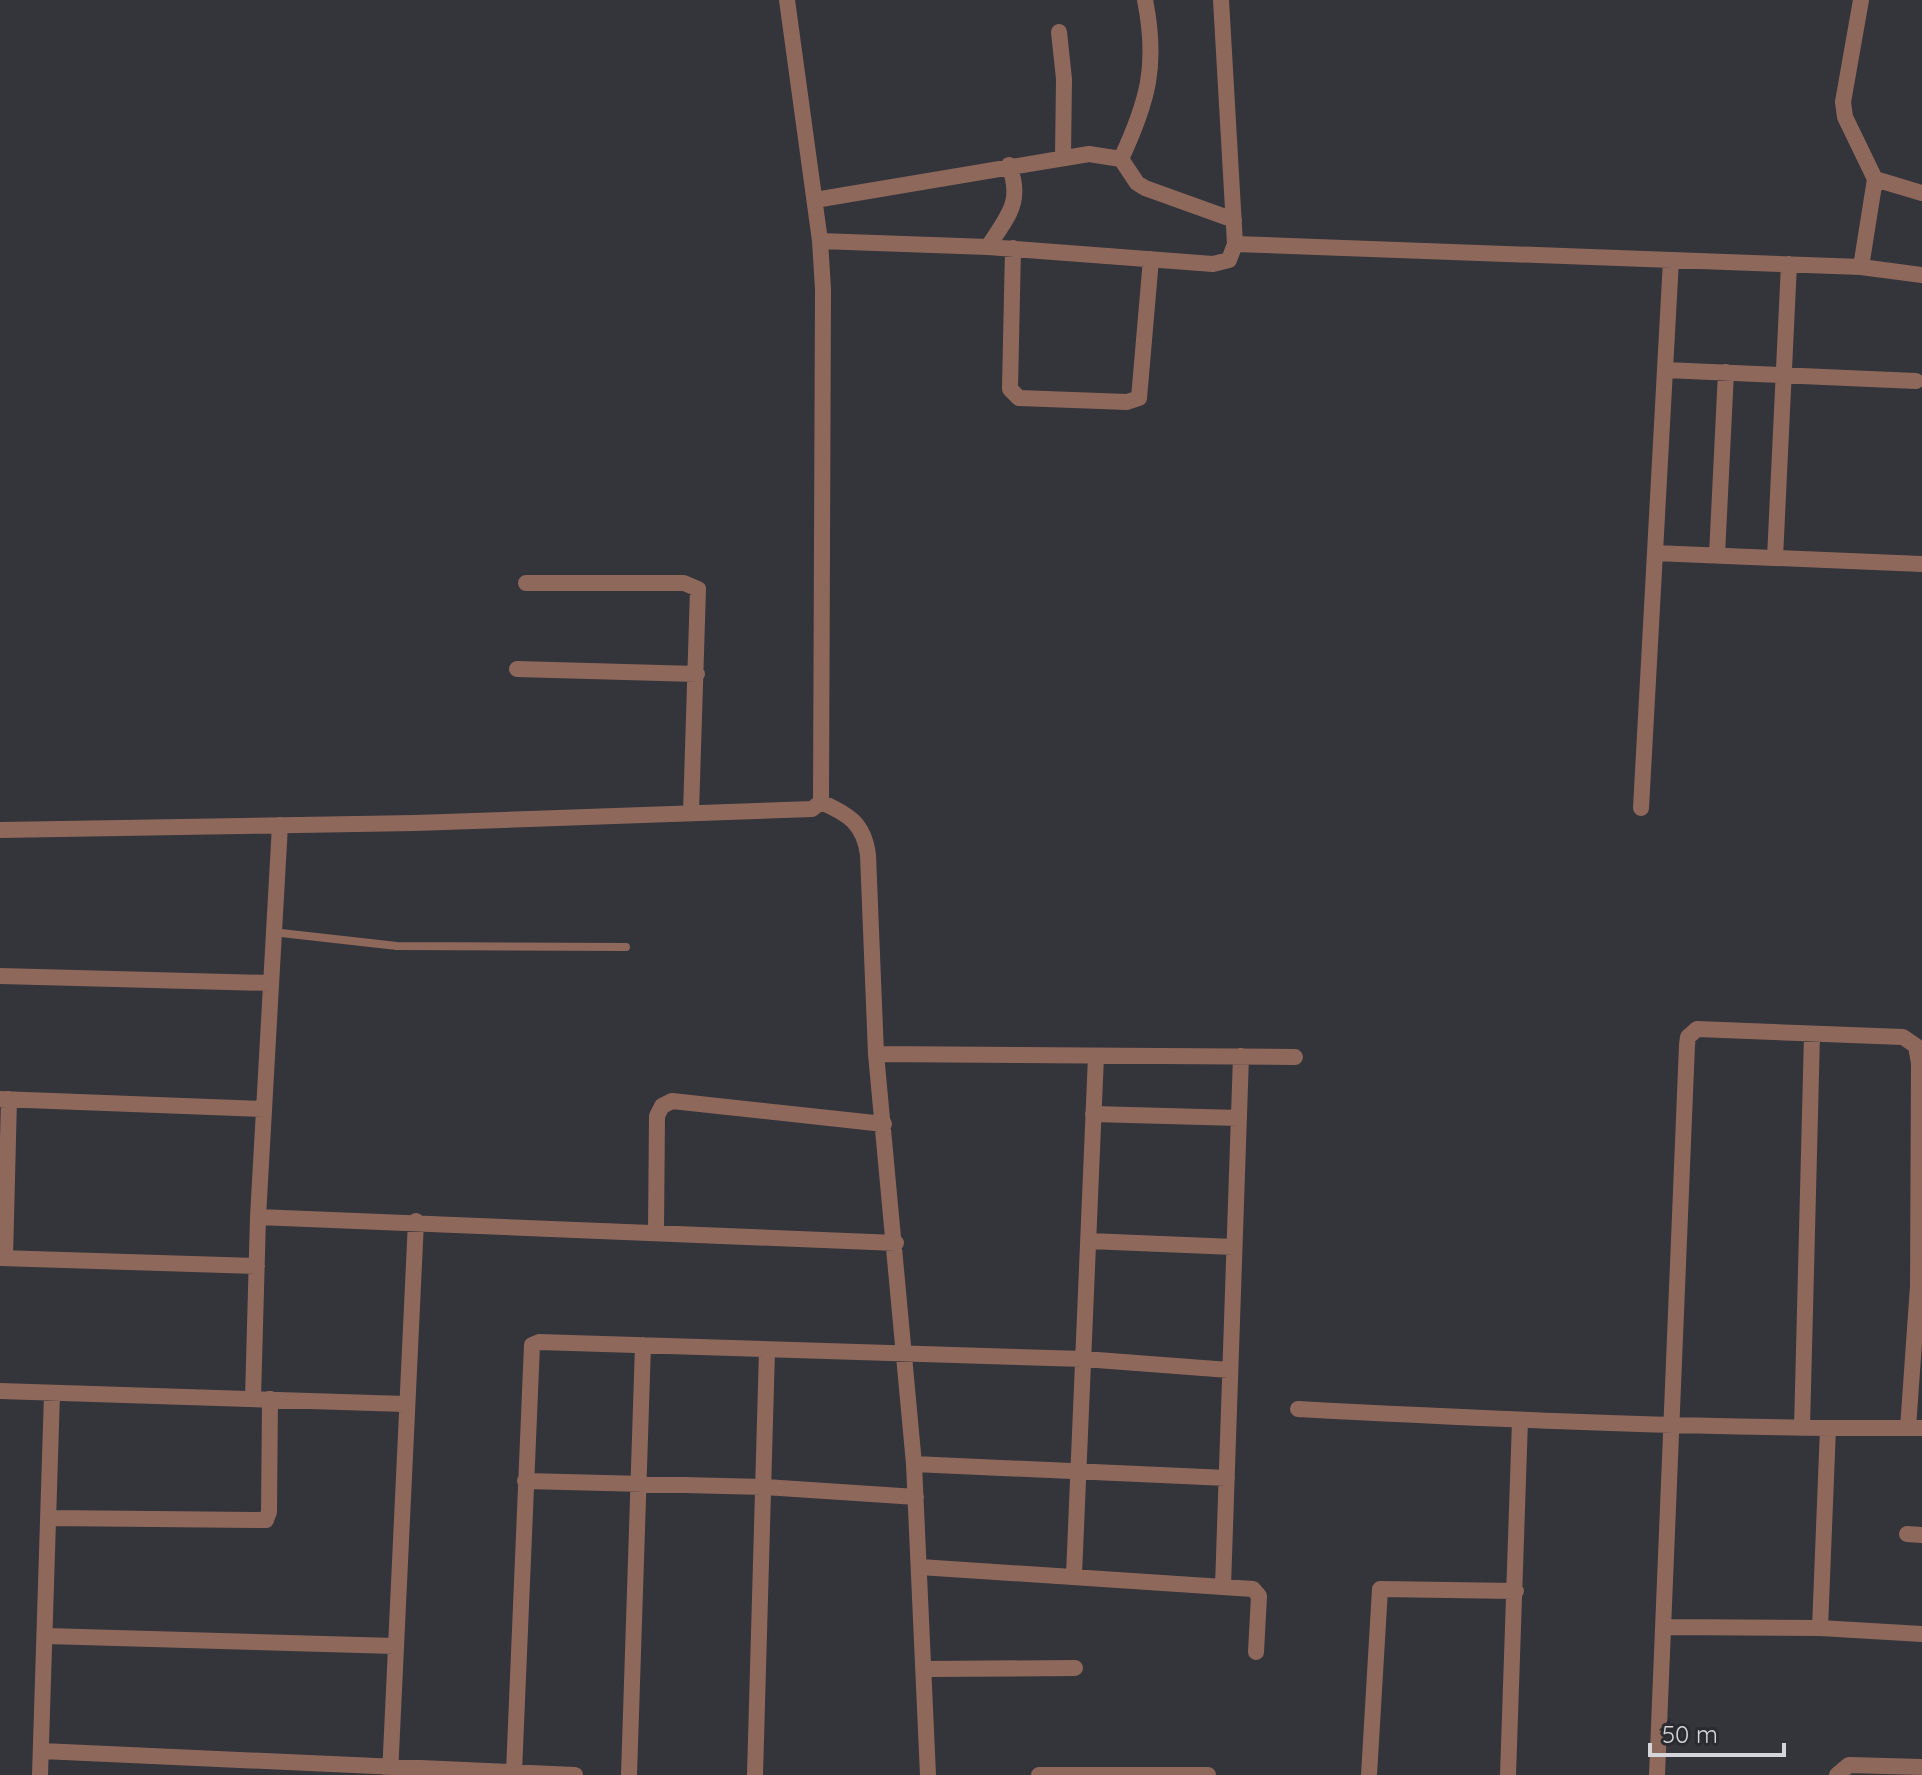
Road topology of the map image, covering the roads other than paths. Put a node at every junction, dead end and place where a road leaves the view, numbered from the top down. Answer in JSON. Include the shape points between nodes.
{"nodes":[{"id":1,"x":787,"y":0,"type":"edge"},
{"id":2,"x":1145,"y":0,"type":"edge"},
{"id":3,"x":1221,"y":0,"type":"edge"},
{"id":4,"x":1861,"y":0,"type":"edge"},
{"id":5,"x":1059,"y":32,"type":"dead end"},
{"id":6,"x":1063,"y":156,"type":"junction"},
{"id":7,"x":1121,"y":159,"type":"junction"},
{"id":8,"x":1009,"y":165,"type":"junction"},
{"id":9,"x":1875,"y":179,"type":"junction"},
{"id":10,"x":1922,"y":193,"type":"edge"},
{"id":11,"x":815,"y":200,"type":"junction"},
{"id":12,"x":1234,"y":220,"type":"junction"},
{"id":13,"x":820,"y":241,"type":"junction"},
{"id":14,"x":1235,"y":244,"type":"junction"},
{"id":15,"x":988,"y":247,"type":"junction"},
{"id":16,"x":1013,"y":248,"type":"junction"},
{"id":17,"x":1151,"y":259,"type":"junction"},
{"id":18,"x":1671,"y":260,"type":"junction"},
{"id":19,"x":1789,"y":264,"type":"junction"},
{"id":20,"x":1861,"y":267,"type":"junction"},
{"id":21,"x":1922,"y":275,"type":"edge"},
{"id":22,"x":1665,"y":370,"type":"junction"},
{"id":23,"x":1726,"y":372,"type":"junction"},
{"id":24,"x":1784,"y":375,"type":"junction"},
{"id":25,"x":1916,"y":381,"type":"dead end"},
{"id":26,"x":1655,"y":553,"type":"junction"},
{"id":27,"x":1717,"y":555,"type":"junction"},
{"id":28,"x":1775,"y":558,"type":"junction"},
{"id":29,"x":1922,"y":564,"type":"edge"},
{"id":30,"x":526,"y":583,"type":"dead end"},
{"id":31,"x":517,"y":669,"type":"dead end"},
{"id":32,"x":697,"y":674,"type":"junction"},
{"id":33,"x":821,"y":802,"type":"junction"},
{"id":34,"x":1641,"y":808,"type":"dead end"},
{"id":35,"x":691,"y":813,"type":"junction"},
{"id":36,"x":280,"y":825,"type":"junction"},
{"id":37,"x":0,"y":830,"type":"edge"},
{"id":38,"x":272,"y":932,"type":"junction"},
{"id":39,"x":626,"y":947,"type":"dead end"},
{"id":40,"x":0,"y":976,"type":"edge"},
{"id":41,"x":269,"y":983,"type":"junction"},
{"id":42,"x":1812,"y":1035,"type":"junction"},
{"id":43,"x":876,"y":1054,"type":"junction"},
{"id":44,"x":1096,"y":1056,"type":"junction"},
{"id":45,"x":1241,"y":1056,"type":"junction"},
{"id":46,"x":1295,"y":1057,"type":"dead end"},
{"id":47,"x":5,"y":1099,"type":"edge"},
{"id":48,"x":264,"y":1109,"type":"junction"},
{"id":49,"x":1093,"y":1114,"type":"junction"},
{"id":50,"x":1239,"y":1118,"type":"junction"},
{"id":51,"x":884,"y":1124,"type":"junction"},
{"id":52,"x":258,"y":1217,"type":"junction"},
{"id":53,"x":416,"y":1221,"type":"junction"},
{"id":54,"x":656,"y":1230,"type":"junction"},
{"id":55,"x":1089,"y":1241,"type":"junction"},
{"id":56,"x":896,"y":1243,"type":"junction"},
{"id":57,"x":1234,"y":1247,"type":"junction"},
{"id":58,"x":2,"y":1258,"type":"edge"},
{"id":59,"x":257,"y":1266,"type":"junction"},
{"id":60,"x":643,"y":1345,"type":"junction"},
{"id":61,"x":767,"y":1350,"type":"junction"},
{"id":62,"x":907,"y":1356,"type":"junction"},
{"id":63,"x":1084,"y":1359,"type":"junction"},
{"id":64,"x":1229,"y":1370,"type":"junction"},
{"id":65,"x":0,"y":1391,"type":"edge"},
{"id":66,"x":52,"y":1394,"type":"junction"},
{"id":67,"x":261,"y":1399,"type":"junction"},
{"id":68,"x":405,"y":1404,"type":"junction"},
{"id":69,"x":1298,"y":1409,"type":"dead end"},
{"id":70,"x":1520,"y":1420,"type":"junction"},
{"id":71,"x":1672,"y":1424,"type":"junction"},
{"id":72,"x":1802,"y":1428,"type":"junction"},
{"id":73,"x":1828,"y":1428,"type":"junction"},
{"id":74,"x":1915,"y":1428,"type":"edge"},
{"id":75,"x":914,"y":1464,"type":"junction"},
{"id":76,"x":1081,"y":1471,"type":"junction"},
{"id":77,"x":1227,"y":1478,"type":"junction"},
{"id":78,"x":525,"y":1481,"type":"junction"},
{"id":79,"x":640,"y":1483,"type":"junction"},
{"id":80,"x":765,"y":1487,"type":"junction"},
{"id":81,"x":916,"y":1497,"type":"junction"},
{"id":82,"x":49,"y":1518,"type":"junction"},
{"id":83,"x":920,"y":1567,"type":"junction"},
{"id":84,"x":1074,"y":1575,"type":"junction"},
{"id":85,"x":1223,"y":1586,"type":"junction"},
{"id":86,"x":1516,"y":1591,"type":"junction"},
{"id":87,"x":1663,"y":1627,"type":"junction"},
{"id":88,"x":1820,"y":1628,"type":"junction"},
{"id":89,"x":1922,"y":1634,"type":"edge"},
{"id":90,"x":46,"y":1636,"type":"junction"},
{"id":91,"x":395,"y":1646,"type":"junction"},
{"id":92,"x":1256,"y":1652,"type":"dead end"},
{"id":93,"x":1075,"y":1668,"type":"dead end"},
{"id":94,"x":923,"y":1669,"type":"junction"},
{"id":95,"x":42,"y":1751,"type":"junction"},
{"id":96,"x":1922,"y":1767,"type":"edge"},
{"id":97,"x":390,"y":1770,"type":"edge"},
{"id":98,"x":514,"y":1772,"type":"junction"},
{"id":99,"x":40,"y":1775,"type":"edge"},
{"id":100,"x":575,"y":1775,"type":"edge"},
{"id":101,"x":629,"y":1775,"type":"edge"},
{"id":102,"x":755,"y":1775,"type":"edge"},
{"id":103,"x":928,"y":1775,"type":"edge"},
{"id":104,"x":1039,"y":1775,"type":"edge"},
{"id":105,"x":1059,"y":1775,"type":"edge"},
{"id":106,"x":1194,"y":1775,"type":"edge"},
{"id":107,"x":1208,"y":1775,"type":"edge"},
{"id":108,"x":1369,"y":1775,"type":"edge"},
{"id":109,"x":1508,"y":1775,"type":"edge"},
{"id":110,"x":1657,"y":1775,"type":"edge"},
{"id":111,"x":1837,"y":1775,"type":"edge"}],
"edges":[{"from":1,"to":11,"type":"street"},
{"from":2,"to":7,"type":"street","via":[[1151,35],[1149,88]]},
{"from":3,"to":12,"type":"street"},
{"from":4,"to":9,"type":"street","via":[[1843,102]]},
{"from":5,"to":6,"type":"street"},
{"from":6,"to":7,"type":"street"},
{"from":6,"to":8,"type":"street"},
{"from":7,"to":12,"type":"street","via":[[1145,188]]},
{"from":8,"to":11,"type":"street"},
{"from":8,"to":15,"type":"street","via":[[1016,200]]},
{"from":9,"to":10,"type":"street"},
{"from":9,"to":20,"type":"street"},
{"from":11,"to":13,"type":"street"},
{"from":12,"to":14,"type":"street"},
{"from":13,"to":15,"type":"street"},
{"from":13,"to":33,"type":"street"},
{"from":14,"to":17,"type":"street","via":[[1229,260],[1221,263]]},
{"from":14,"to":18,"type":"street"},
{"from":15,"to":16,"type":"street"},
{"from":16,"to":17,"type":"street"},
{"from":16,"to":17,"type":"street","via":[[1010,389],[1019,398],[1139,398]]},
{"from":18,"to":19,"type":"street"},
{"from":18,"to":22,"type":"street"},
{"from":19,"to":20,"type":"street"},
{"from":19,"to":24,"type":"street"},
{"from":20,"to":21,"type":"street"},
{"from":22,"to":23,"type":"street"},
{"from":22,"to":26,"type":"street"},
{"from":23,"to":24,"type":"street"},
{"from":23,"to":27,"type":"street"},
{"from":24,"to":25,"type":"street"},
{"from":24,"to":28,"type":"street"},
{"from":26,"to":27,"type":"street"},
{"from":26,"to":34,"type":"street"},
{"from":27,"to":28,"type":"street"},
{"from":28,"to":29,"type":"street"},
{"from":30,"to":32,"type":"street","via":[[693,585],[699,598]]},
{"from":31,"to":32,"type":"street"},
{"from":32,"to":35,"type":"street"},
{"from":33,"to":35,"type":"street","via":[[812,809]]},
{"from":33,"to":43,"type":"street","via":[[849,815],[866,839]]},
{"from":35,"to":36,"type":"street"},
{"from":36,"to":37,"type":"street"},
{"from":36,"to":38,"type":"street"},
{"from":38,"to":39,"type":"lane","via":[[397,946]]},
{"from":38,"to":41,"type":"street"},
{"from":40,"to":41,"type":"street"},
{"from":41,"to":48,"type":"street"},
{"from":42,"to":71,"type":"street","via":[[1703,1028],[1688,1037]]},
{"from":42,"to":72,"type":"street"},
{"from":42,"to":74,"type":"street","via":[[1903,1037],[1918,1053]]},
{"from":43,"to":44,"type":"street"},
{"from":43,"to":51,"type":"street"},
{"from":44,"to":45,"type":"street"},
{"from":44,"to":49,"type":"street"},
{"from":45,"to":46,"type":"street"},
{"from":45,"to":50,"type":"street"},
{"from":47,"to":48,"type":"street"},
{"from":47,"to":58,"type":"street"},
{"from":48,"to":52,"type":"street"},
{"from":49,"to":50,"type":"street"},
{"from":49,"to":55,"type":"street"},
{"from":50,"to":57,"type":"street"},
{"from":51,"to":54,"type":"street","via":[[672,1101],[657,1116]]},
{"from":51,"to":56,"type":"street"},
{"from":52,"to":53,"type":"street"},
{"from":52,"to":59,"type":"street"},
{"from":53,"to":54,"type":"street"},
{"from":53,"to":68,"type":"street"},
{"from":54,"to":56,"type":"street"},
{"from":55,"to":57,"type":"street"},
{"from":55,"to":63,"type":"street"},
{"from":56,"to":62,"type":"street"},
{"from":57,"to":64,"type":"street"},
{"from":58,"to":59,"type":"street"},
{"from":59,"to":67,"type":"street"},
{"from":60,"to":61,"type":"street"},
{"from":60,"to":78,"type":"street","via":[[532,1345]]},
{"from":60,"to":79,"type":"street"},
{"from":61,"to":62,"type":"street"},
{"from":61,"to":80,"type":"street"},
{"from":62,"to":63,"type":"street"},
{"from":62,"to":75,"type":"street"},
{"from":63,"to":64,"type":"street"},
{"from":63,"to":76,"type":"street"},
{"from":64,"to":77,"type":"street"},
{"from":65,"to":66,"type":"street"},
{"from":66,"to":67,"type":"street"},
{"from":66,"to":82,"type":"street"},
{"from":67,"to":68,"type":"street"},
{"from":67,"to":82,"type":"street","via":[[266,1520]]},
{"from":68,"to":91,"type":"street"},
{"from":69,"to":70,"type":"street"},
{"from":70,"to":71,"type":"street"},
{"from":70,"to":86,"type":"street"},
{"from":71,"to":72,"type":"street"},
{"from":71,"to":87,"type":"street"},
{"from":72,"to":73,"type":"street"},
{"from":73,"to":74,"type":"street"},
{"from":73,"to":88,"type":"street"},
{"from":75,"to":76,"type":"street"},
{"from":75,"to":81,"type":"street"},
{"from":76,"to":77,"type":"street"},
{"from":76,"to":84,"type":"street"},
{"from":77,"to":85,"type":"street"},
{"from":78,"to":79,"type":"street"},
{"from":78,"to":98,"type":"street"},
{"from":79,"to":80,"type":"street"},
{"from":79,"to":101,"type":"street"},
{"from":80,"to":81,"type":"street"},
{"from":80,"to":102,"type":"street"},
{"from":81,"to":83,"type":"street"},
{"from":82,"to":90,"type":"street"},
{"from":83,"to":84,"type":"street"},
{"from":83,"to":94,"type":"street"},
{"from":84,"to":85,"type":"street"},
{"from":85,"to":92,"type":"street","via":[[1258,1591]]},
{"from":86,"to":108,"type":"street","via":[[1380,1589]]},
{"from":86,"to":109,"type":"street"},
{"from":87,"to":88,"type":"street"},
{"from":87,"to":110,"type":"street"},
{"from":88,"to":89,"type":"street"},
{"from":90,"to":91,"type":"street"},
{"from":90,"to":95,"type":"street"},
{"from":91,"to":97,"type":"street"},
{"from":93,"to":94,"type":"street"},
{"from":94,"to":103,"type":"street"},
{"from":95,"to":97,"type":"street"},
{"from":95,"to":99,"type":"street"},
{"from":96,"to":111,"type":"street","via":[[1849,1765]]},
{"from":97,"to":98,"type":"street"},
{"from":98,"to":100,"type":"street"},
{"from":104,"to":105,"type":"street"},
{"from":105,"to":106,"type":"street"},
{"from":106,"to":107,"type":"street"}]}
